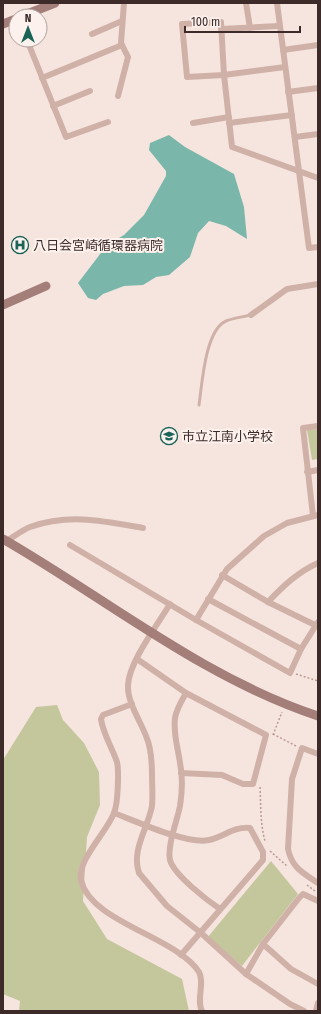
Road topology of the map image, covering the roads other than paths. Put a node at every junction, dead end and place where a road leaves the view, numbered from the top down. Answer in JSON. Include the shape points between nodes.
{"nodes":[{"id":1,"x":55,"y":3,"type":"edge"},
{"id":2,"x":124,"y":3,"type":"edge"},
{"id":3,"x":246,"y":3,"type":"edge"},
{"id":4,"x":277,"y":3,"type":"edge"},
{"id":5,"x":42,"y":8,"type":"edge"},
{"id":6,"x":122,"y":21,"type":"junction"},
{"id":7,"x":279,"y":26,"type":"junction"},
{"id":8,"x":250,"y":28,"type":"junction"},
{"id":9,"x":221,"y":29,"type":"junction"},
{"id":10,"x":92,"y":34,"type":"dead end"},
{"id":11,"x":122,"y":45,"type":"junction"},
{"id":12,"x":318,"y":45,"type":"edge"},
{"id":13,"x":30,"y":48,"type":"edge"},
{"id":14,"x":283,"y":50,"type":"junction"},
{"id":15,"x":285,"y":67,"type":"junction"},
{"id":16,"x":224,"y":75,"type":"junction"},
{"id":17,"x":42,"y":78,"type":"junction"},
{"id":18,"x":318,"y":88,"type":"edge"},
{"id":19,"x":90,"y":91,"type":"dead end"},
{"id":20,"x":288,"y":92,"type":"junction"},
{"id":21,"x":118,"y":96,"type":"dead end"},
{"id":22,"x":53,"y":106,"type":"junction"},
{"id":23,"x":292,"y":115,"type":"junction"},
{"id":24,"x":229,"y":120,"type":"junction"},
{"id":25,"x":108,"y":122,"type":"dead end"},
{"id":26,"x":193,"y":123,"type":"dead end"},
{"id":27,"x":318,"y":134,"type":"edge"},
{"id":28,"x":295,"y":137,"type":"junction"},
{"id":29,"x":300,"y":172,"type":"junction"},
{"id":30,"x":318,"y":178,"type":"edge"},
{"id":31,"x":318,"y":247,"type":"edge"},
{"id":32,"x":318,"y":284,"type":"edge"},
{"id":33,"x":46,"y":286,"type":"dead end"},
{"id":34,"x":3,"y":305,"type":"edge"},
{"id":35,"x":251,"y":315,"type":"joint"},
{"id":36,"x":200,"y":405,"type":"dead end"},
{"id":37,"x":318,"y":426,"type":"edge"},
{"id":38,"x":318,"y":470,"type":"edge"},
{"id":39,"x":308,"y":472,"type":"junction"},
{"id":40,"x":316,"y":515,"type":"edge"},
{"id":41,"x":142,"y":528,"type":"dead end"},
{"id":42,"x":5,"y":540,"type":"edge"},
{"id":43,"x":70,"y":545,"type":"dead end"},
{"id":44,"x":318,"y":563,"type":"edge"},
{"id":45,"x":222,"y":575,"type":"junction"},
{"id":46,"x":208,"y":599,"type":"junction"},
{"id":47,"x":268,"y":602,"type":"junction"},
{"id":48,"x":170,"y":604,"type":"junction"},
{"id":49,"x":196,"y":620,"type":"junction"},
{"id":50,"x":316,"y":623,"type":"edge"},
{"id":51,"x":153,"y":632,"type":"junction"},
{"id":52,"x":301,"y":649,"type":"junction"},
{"id":53,"x":137,"y":659,"type":"junction"},
{"id":54,"x":186,"y":693,"type":"junction"},
{"id":55,"x":132,"y":704,"type":"junction"},
{"id":56,"x":318,"y":716,"type":"edge"},
{"id":57,"x":318,"y":754,"type":"edge"},
{"id":58,"x":181,"y":773,"type":"junction"},
{"id":59,"x":114,"y":813,"type":"junction"},
{"id":60,"x":146,"y":824,"type":"junction"},
{"id":61,"x":173,"y":835,"type":"junction"},
{"id":62,"x":318,"y":883,"type":"edge"},
{"id":63,"x":318,"y":901,"type":"edge"},
{"id":64,"x":220,"y":910,"type":"junction"},
{"id":65,"x":201,"y":933,"type":"junction"},
{"id":66,"x":263,"y":944,"type":"junction"},
{"id":67,"x":181,"y":955,"type":"junction"},
{"id":68,"x":246,"y":974,"type":"junction"},
{"id":69,"x":318,"y":984,"type":"edge"},
{"id":70,"x":318,"y":1003,"type":"edge"},
{"id":71,"x":202,"y":1011,"type":"edge"},
{"id":72,"x":304,"y":1011,"type":"edge"},
{"id":73,"x":316,"y":1011,"type":"edge"}],
"edges":[{"from":1,"to":5,"type":"street"},
{"from":2,"to":6,"type":"street"},
{"from":3,"to":8,"type":"street"},
{"from":4,"to":7,"type":"street"},
{"from":6,"to":10,"type":"street"},
{"from":6,"to":11,"type":"street"},
{"from":7,"to":8,"type":"street"},
{"from":7,"to":14,"type":"street"},
{"from":8,"to":9,"type":"street"},
{"from":9,"to":16,"type":"street"},
{"from":9,"to":16,"type":"street","via":[[221,22],[182,24],[187,77]]},
{"from":11,"to":17,"type":"street"},
{"from":11,"to":21,"type":"street","via":[[128,57]]},
{"from":12,"to":14,"type":"street"},
{"from":13,"to":17,"type":"street"},
{"from":14,"to":15,"type":"street"},
{"from":15,"to":16,"type":"street"},
{"from":15,"to":20,"type":"street"},
{"from":16,"to":24,"type":"street"},
{"from":17,"to":22,"type":"street"},
{"from":18,"to":20,"type":"street"},
{"from":19,"to":22,"type":"street"},
{"from":20,"to":23,"type":"street"},
{"from":22,"to":25,"type":"street","via":[[66,137]]},
{"from":23,"to":24,"type":"street"},
{"from":23,"to":28,"type":"street"},
{"from":24,"to":26,"type":"street"},
{"from":24,"to":29,"type":"street","via":[[232,147]]},
{"from":27,"to":28,"type":"street"},
{"from":28,"to":29,"type":"street"},
{"from":29,"to":30,"type":"street"},
{"from":29,"to":31,"type":"street","via":[[309,248]]},
{"from":32,"to":35,"type":"street","via":[[286,289]]},
{"from":33,"to":34,"type":"street"},
{"from":35,"to":36,"type":"lane","via":[[226,321],[220,326],[207,354]]},
{"from":37,"to":39,"type":"street","via":[[303,428]]},
{"from":38,"to":39,"type":"street"},
{"from":39,"to":40,"type":"street"},
{"from":40,"to":45,"type":"street","via":[[286,523],[274,530]]},
{"from":41,"to":42,"type":"street","via":[[95,519],[60,520],[29,528]]},
{"from":42,"to":51,"type":"street"},
{"from":43,"to":48,"type":"street"},
{"from":44,"to":47,"type":"street","via":[[287,581]]},
{"from":45,"to":46,"type":"street"},
{"from":45,"to":47,"type":"street"},
{"from":46,"to":49,"type":"street"},
{"from":46,"to":52,"type":"street"},
{"from":47,"to":50,"type":"street"},
{"from":48,"to":49,"type":"street"},
{"from":48,"to":51,"type":"street"},
{"from":49,"to":52,"type":"street","via":[[290,673]]},
{"from":50,"to":52,"type":"street"},
{"from":51,"to":53,"type":"street"},
{"from":51,"to":56,"type":"street","via":[[235,681],[285,705]]},
{"from":53,"to":54,"type":"street"},
{"from":53,"to":55,"type":"street","via":[[130,672],[128,686]]},
{"from":54,"to":58,"type":"street","via":[[175,716],[174,737]]},
{"from":54,"to":58,"type":"street","via":[[266,735],[254,784],[243,784],[222,775]]},
{"from":55,"to":59,"type":"street","via":[[103,715],[101,719],[102,728],[117,763]]},
{"from":55,"to":60,"type":"street","via":[[147,738],[152,773],[152,806]]},
{"from":57,"to":62,"type":"street","via":[[302,748],[292,778],[288,849],[290,860],[297,868]]},
{"from":58,"to":61,"type":"street","via":[[180,806]]},
{"from":59,"to":60,"type":"street"},
{"from":59,"to":67,"type":"street","via":[[82,867],[81,881],[86,891],[100,906]]},
{"from":60,"to":61,"type":"street"},
{"from":60,"to":65,"type":"street","via":[[137,854],[139,873],[167,906]]},
{"from":61,"to":64,"type":"street","via":[[170,852],[172,864],[203,897]]},
{"from":61,"to":64,"type":"street","via":[[208,840],[240,828],[252,830],[263,852],[263,860]]},
{"from":63,"to":66,"type":"street","via":[[303,894]]},
{"from":64,"to":65,"type":"street"},
{"from":65,"to":67,"type":"street"},
{"from":65,"to":68,"type":"street"},
{"from":66,"to":68,"type":"street"},
{"from":66,"to":69,"type":"street","via":[[291,969]]},
{"from":67,"to":71,"type":"street","via":[[199,972]]},
{"from":68,"to":72,"type":"street"},
{"from":70,"to":73,"type":"street"}]}
